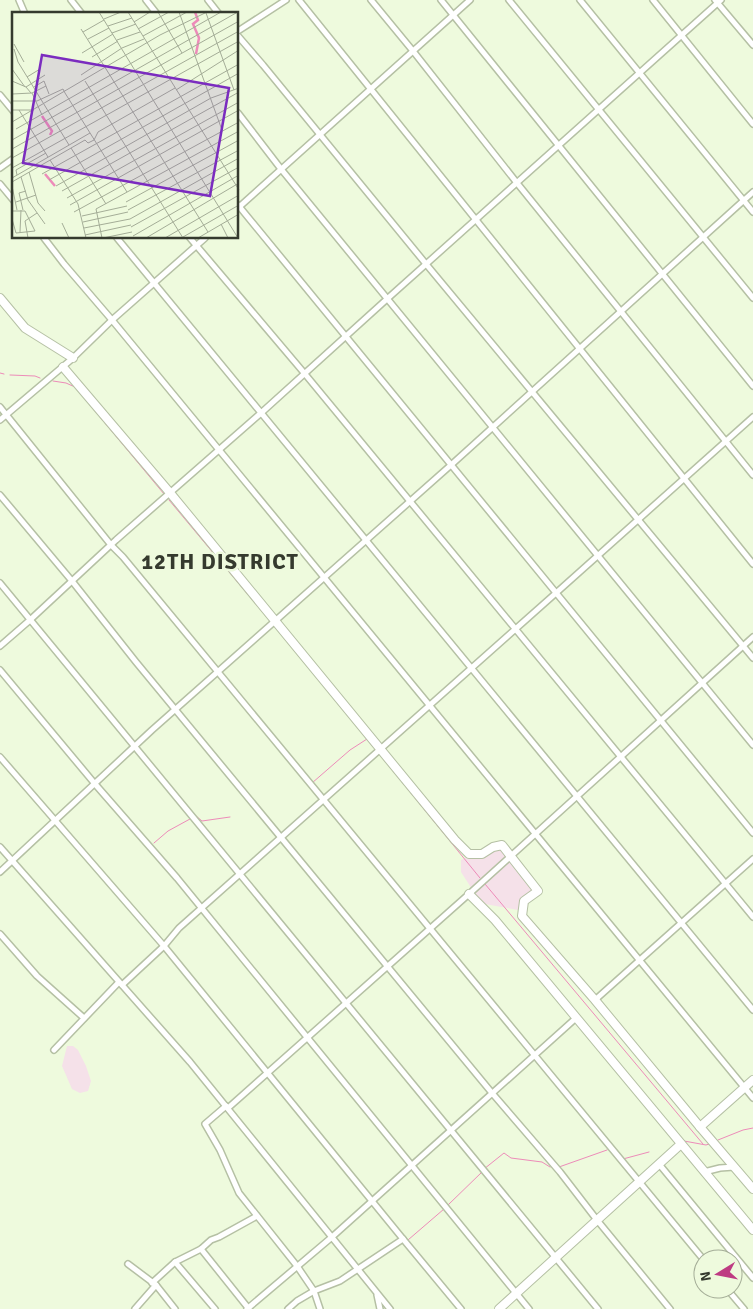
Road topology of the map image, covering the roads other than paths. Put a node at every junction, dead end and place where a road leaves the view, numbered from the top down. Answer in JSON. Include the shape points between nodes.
{"nodes":[{"id":1,"x":19,"y":0,"type":"edge"},
{"id":2,"x":71,"y":0,"type":"edge"},
{"id":3,"x":146,"y":0,"type":"edge"},
{"id":4,"x":208,"y":0,"type":"edge"},
{"id":5,"x":286,"y":0,"type":"edge"},
{"id":6,"x":299,"y":0,"type":"edge"},
{"id":7,"x":370,"y":0,"type":"edge"},
{"id":8,"x":441,"y":0,"type":"edge"},
{"id":9,"x":470,"y":0,"type":"edge"},
{"id":10,"x":509,"y":0,"type":"edge"},
{"id":11,"x":580,"y":0,"type":"edge"},
{"id":12,"x":654,"y":0,"type":"edge"},
{"id":13,"x":718,"y":1,"type":"edge"},
{"id":14,"x":24,"y":12,"type":"edge"},
{"id":15,"x":80,"y":12,"type":"edge"},
{"id":16,"x":155,"y":12,"type":"edge"},
{"id":17,"x":217,"y":12,"type":"edge"},
{"id":18,"x":453,"y":16,"type":"junction"},
{"id":19,"x":239,"y":30,"type":"edge"},
{"id":20,"x":682,"y":35,"type":"junction"},
{"id":21,"x":239,"y":37,"type":"edge"},
{"id":22,"x":753,"y":45,"type":"edge"},
{"id":23,"x":413,"y":51,"type":"junction"},
{"id":24,"x":640,"y":73,"type":"junction"},
{"id":25,"x":371,"y":89,"type":"junction"},
{"id":26,"x":0,"y":95,"type":"edge"},
{"id":27,"x":12,"y":110,"type":"edge"},
{"id":28,"x":598,"y":110,"type":"junction"},
{"id":29,"x":239,"y":114,"type":"edge"},
{"id":30,"x":753,"y":124,"type":"edge"},
{"id":31,"x":320,"y":134,"type":"junction"},
{"id":32,"x":559,"y":145,"type":"junction"},
{"id":33,"x":12,"y":159,"type":"edge"},
{"id":34,"x":0,"y":168,"type":"edge"},
{"id":35,"x":281,"y":169,"type":"junction"},
{"id":36,"x":517,"y":183,"type":"junction"},
{"id":37,"x":0,"y":184,"type":"edge"},
{"id":38,"x":753,"y":192,"type":"edge"},
{"id":39,"x":12,"y":199,"type":"edge"},
{"id":40,"x":744,"y":201,"type":"junction"},
{"id":41,"x":239,"y":206,"type":"edge"},
{"id":42,"x":239,"y":208,"type":"edge"},
{"id":43,"x":753,"y":212,"type":"edge"},
{"id":44,"x":476,"y":220,"type":"junction"},
{"id":45,"x":703,"y":237,"type":"junction"},
{"id":46,"x":45,"y":239,"type":"edge"},
{"id":47,"x":118,"y":239,"type":"edge"},
{"id":48,"x":191,"y":239,"type":"edge"},
{"id":49,"x":204,"y":239,"type":"edge"},
{"id":50,"x":196,"y":245,"type":"junction"},
{"id":51,"x":426,"y":264,"type":"junction"},
{"id":52,"x":662,"y":274,"type":"junction"},
{"id":53,"x":154,"y":283,"type":"junction"},
{"id":54,"x":0,"y":298,"type":"edge"},
{"id":55,"x":387,"y":298,"type":"junction"},
{"id":56,"x":753,"y":298,"type":"edge"},
{"id":57,"x":621,"y":311,"type":"junction"},
{"id":58,"x":112,"y":320,"type":"junction"},
{"id":59,"x":346,"y":337,"type":"junction"},
{"id":60,"x":580,"y":348,"type":"junction"},
{"id":61,"x":73,"y":358,"type":"junction"},
{"id":62,"x":62,"y":367,"type":"junction"},
{"id":63,"x":305,"y":374,"type":"junction"},
{"id":64,"x":753,"y":386,"type":"edge"},
{"id":65,"x":532,"y":392,"type":"junction"},
{"id":66,"x":0,"y":407,"type":"edge"},
{"id":67,"x":261,"y":413,"type":"junction"},
{"id":68,"x":6,"y":415,"type":"junction"},
{"id":69,"x":753,"y":417,"type":"edge"},
{"id":70,"x":0,"y":420,"type":"edge"},
{"id":71,"x":493,"y":427,"type":"junction"},
{"id":72,"x":726,"y":441,"type":"junction"},
{"id":73,"x":219,"y":450,"type":"junction"},
{"id":74,"x":451,"y":465,"type":"junction"},
{"id":75,"x":753,"y":474,"type":"edge"},
{"id":76,"x":684,"y":479,"type":"junction"},
{"id":77,"x":0,"y":494,"type":"edge"},
{"id":78,"x":171,"y":494,"type":"junction"},
{"id":79,"x":410,"y":501,"type":"junction"},
{"id":80,"x":639,"y":520,"type":"junction"},
{"id":81,"x":366,"y":540,"type":"junction"},
{"id":82,"x":111,"y":545,"type":"junction"},
{"id":83,"x":598,"y":556,"type":"junction"},
{"id":84,"x":753,"y":564,"type":"edge"},
{"id":85,"x":324,"y":577,"type":"junction"},
{"id":86,"x":72,"y":581,"type":"junction"},
{"id":87,"x":0,"y":583,"type":"edge"},
{"id":88,"x":556,"y":593,"type":"junction"},
{"id":89,"x":30,"y":620,"type":"junction"},
{"id":90,"x":275,"y":621,"type":"junction"},
{"id":91,"x":516,"y":629,"type":"junction"},
{"id":92,"x":753,"y":637,"type":"edge"},
{"id":93,"x":0,"y":646,"type":"edge"},
{"id":94,"x":743,"y":646,"type":"junction"},
{"id":95,"x":753,"y":658,"type":"edge"},
{"id":96,"x":472,"y":668,"type":"junction"},
{"id":97,"x":0,"y":670,"type":"edge"},
{"id":98,"x":218,"y":672,"type":"junction"},
{"id":99,"x":702,"y":683,"type":"junction"},
{"id":100,"x":429,"y":705,"type":"junction"},
{"id":101,"x":176,"y":710,"type":"junction"},
{"id":102,"x":661,"y":720,"type":"junction"},
{"id":103,"x":753,"y":745,"type":"edge"},
{"id":104,"x":134,"y":747,"type":"junction"},
{"id":105,"x":380,"y":749,"type":"junction"},
{"id":106,"x":620,"y":756,"type":"junction"},
{"id":107,"x":0,"y":757,"type":"edge"},
{"id":108,"x":95,"y":784,"type":"junction"},
{"id":109,"x":576,"y":796,"type":"junction"},
{"id":110,"x":324,"y":800,"type":"junction"},
{"id":111,"x":55,"y":821,"type":"junction"},
{"id":112,"x":753,"y":832,"type":"edge"},
{"id":113,"x":535,"y":833,"type":"junction"},
{"id":114,"x":281,"y":838,"type":"junction"},
{"id":115,"x":0,"y":846,"type":"edge"},
{"id":116,"x":511,"y":855,"type":"junction"},
{"id":117,"x":753,"y":859,"type":"edge"},
{"id":118,"x":13,"y":861,"type":"junction"},
{"id":119,"x":0,"y":872,"type":"edge"},
{"id":120,"x":240,"y":875,"type":"junction"},
{"id":121,"x":726,"y":884,"type":"junction"},
{"id":122,"x":469,"y":894,"type":"junction"},
{"id":123,"x":201,"y":908,"type":"junction"},
{"id":124,"x":753,"y":917,"type":"edge"},
{"id":125,"x":681,"y":923,"type":"junction"},
{"id":126,"x":429,"y":928,"type":"junction"},
{"id":127,"x":0,"y":934,"type":"edge"},
{"id":128,"x":164,"y":946,"type":"junction"},
{"id":129,"x":639,"y":960,"type":"junction"},
{"id":130,"x":387,"y":966,"type":"junction"},
{"id":131,"x":121,"y":983,"type":"junction"},
{"id":132,"x":596,"y":1000,"type":"junction"},
{"id":133,"x":346,"y":1003,"type":"junction"},
{"id":134,"x":753,"y":1010,"type":"edge"},
{"id":135,"x":84,"y":1018,"type":"junction"},
{"id":136,"x":576,"y":1018,"type":"junction"},
{"id":137,"x":307,"y":1037,"type":"junction"},
{"id":138,"x":54,"y":1050,"type":"dead end"},
{"id":139,"x":534,"y":1055,"type":"junction"},
{"id":140,"x":267,"y":1073,"type":"junction"},
{"id":141,"x":753,"y":1080,"type":"edge"},
{"id":142,"x":744,"y":1088,"type":"junction"},
{"id":143,"x":492,"y":1093,"type":"junction"},
{"id":144,"x":753,"y":1098,"type":"edge"},
{"id":145,"x":227,"y":1107,"type":"junction"},
{"id":146,"x":700,"y":1127,"type":"junction"},
{"id":147,"x":451,"y":1130,"type":"junction"},
{"id":148,"x":681,"y":1144,"type":"junction"},
{"id":149,"x":658,"y":1164,"type":"junction"},
{"id":150,"x":412,"y":1165,"type":"junction"},
{"id":151,"x":734,"y":1167,"type":"junction"},
{"id":152,"x":704,"y":1172,"type":"junction"},
{"id":153,"x":639,"y":1182,"type":"junction"},
{"id":154,"x":753,"y":1189,"type":"edge"},
{"id":155,"x":372,"y":1201,"type":"junction"},
{"id":156,"x":257,"y":1216,"type":"junction"},
{"id":157,"x":597,"y":1220,"type":"junction"},
{"id":158,"x":753,"y":1230,"type":"edge"},
{"id":159,"x":332,"y":1237,"type":"junction"},
{"id":160,"x":402,"y":1239,"type":"junction"},
{"id":161,"x":201,"y":1249,"type":"junction"},
{"id":162,"x":695,"y":1249,"type":"edge"},
{"id":163,"x":556,"y":1258,"type":"junction"},
{"id":164,"x":175,"y":1262,"type":"junction"},
{"id":165,"x":128,"y":1264,"type":"dead end"},
{"id":166,"x":297,"y":1266,"type":"junction"},
{"id":167,"x":358,"y":1269,"type":"junction"},
{"id":168,"x":753,"y":1278,"type":"edge"},
{"id":169,"x":154,"y":1284,"type":"junction"},
{"id":170,"x":314,"y":1292,"type":"junction"},
{"id":171,"x":377,"y":1293,"type":"junction"},
{"id":172,"x":517,"y":1293,"type":"junction"},
{"id":173,"x":736,"y":1299,"type":"edge"},
{"id":174,"x":136,"y":1309,"type":"edge"},
{"id":175,"x":175,"y":1309,"type":"edge"},
{"id":176,"x":215,"y":1309,"type":"edge"},
{"id":177,"x":248,"y":1309,"type":"edge"},
{"id":178,"x":288,"y":1309,"type":"edge"},
{"id":179,"x":320,"y":1309,"type":"edge"},
{"id":180,"x":380,"y":1309,"type":"edge"},
{"id":181,"x":390,"y":1309,"type":"edge"},
{"id":182,"x":461,"y":1309,"type":"edge"},
{"id":183,"x":499,"y":1309,"type":"edge"},
{"id":184,"x":530,"y":1309,"type":"edge"},
{"id":185,"x":598,"y":1309,"type":"edge"},
{"id":186,"x":670,"y":1309,"type":"edge"},
{"id":187,"x":744,"y":1309,"type":"edge"}],
"edges":[{"from":1,"to":14,"type":"street"},
{"from":2,"to":15,"type":"street"},
{"from":3,"to":16,"type":"street"},
{"from":4,"to":17,"type":"street"},
{"from":5,"to":19,"type":"street"},
{"from":6,"to":25,"type":"street"},
{"from":7,"to":23,"type":"street"},
{"from":8,"to":18,"type":"street"},
{"from":9,"to":18,"type":"street"},
{"from":10,"to":28,"type":"street"},
{"from":11,"to":24,"type":"street"},
{"from":12,"to":20,"type":"street"},
{"from":13,"to":20,"type":"street"},
{"from":13,"to":22,"type":"street"},
{"from":18,"to":23,"type":"street"},
{"from":18,"to":32,"type":"street"},
{"from":20,"to":24,"type":"street"},
{"from":20,"to":30,"type":"street"},
{"from":21,"to":31,"type":"street"},
{"from":23,"to":25,"type":"street"},
{"from":23,"to":36,"type":"street"},
{"from":24,"to":28,"type":"street"},
{"from":24,"to":40,"type":"street"},
{"from":25,"to":31,"type":"street"},
{"from":25,"to":44,"type":"street"},
{"from":26,"to":27,"type":"street"},
{"from":28,"to":32,"type":"street"},
{"from":28,"to":45,"type":"street"},
{"from":29,"to":35,"type":"street"},
{"from":31,"to":35,"type":"street"},
{"from":31,"to":51,"type":"street"},
{"from":32,"to":36,"type":"street"},
{"from":32,"to":52,"type":"street"},
{"from":33,"to":34,"type":"street"},
{"from":35,"to":41,"type":"street"},
{"from":35,"to":55,"type":"street"},
{"from":36,"to":44,"type":"street"},
{"from":36,"to":57,"type":"street"},
{"from":37,"to":39,"type":"street"},
{"from":38,"to":40,"type":"street"},
{"from":40,"to":43,"type":"street"},
{"from":40,"to":45,"type":"street"},
{"from":42,"to":59,"type":"street"},
{"from":44,"to":51,"type":"street"},
{"from":44,"to":60,"type":"street"},
{"from":45,"to":52,"type":"street"},
{"from":45,"to":56,"type":"street"},
{"from":46,"to":58,"type":"street"},
{"from":47,"to":53,"type":"street"},
{"from":48,"to":50,"type":"street"},
{"from":49,"to":50,"type":"street"},
{"from":50,"to":53,"type":"street"},
{"from":50,"to":63,"type":"street"},
{"from":51,"to":55,"type":"street"},
{"from":51,"to":65,"type":"street"},
{"from":52,"to":57,"type":"street"},
{"from":52,"to":64,"type":"street"},
{"from":53,"to":58,"type":"street"},
{"from":53,"to":67,"type":"street"},
{"from":54,"to":61,"type":"street","via":[[25,328]]},
{"from":55,"to":59,"type":"street"},
{"from":55,"to":71,"type":"street"},
{"from":57,"to":60,"type":"street"},
{"from":57,"to":72,"type":"street"},
{"from":58,"to":61,"type":"street"},
{"from":58,"to":73,"type":"street"},
{"from":59,"to":63,"type":"street"},
{"from":59,"to":74,"type":"street"},
{"from":60,"to":65,"type":"street"},
{"from":60,"to":76,"type":"street"},
{"from":61,"to":62,"type":"street"},
{"from":62,"to":68,"type":"street"},
{"from":62,"to":78,"type":"street"},
{"from":63,"to":67,"type":"street"},
{"from":63,"to":79,"type":"street"},
{"from":65,"to":71,"type":"street"},
{"from":65,"to":80,"type":"street"},
{"from":66,"to":68,"type":"street"},
{"from":67,"to":73,"type":"street"},
{"from":67,"to":81,"type":"street"},
{"from":68,"to":70,"type":"street"},
{"from":68,"to":82,"type":"street"},
{"from":69,"to":72,"type":"street"},
{"from":71,"to":74,"type":"street"},
{"from":71,"to":83,"type":"street"},
{"from":72,"to":75,"type":"street"},
{"from":72,"to":76,"type":"street"},
{"from":73,"to":78,"type":"street"},
{"from":73,"to":85,"type":"street"},
{"from":74,"to":79,"type":"street"},
{"from":74,"to":88,"type":"street"},
{"from":76,"to":80,"type":"street"},
{"from":76,"to":84,"type":"street"},
{"from":77,"to":86,"type":"street"},
{"from":78,"to":82,"type":"street"},
{"from":78,"to":90,"type":"street"},
{"from":79,"to":81,"type":"street"},
{"from":79,"to":91,"type":"street"},
{"from":80,"to":83,"type":"street"},
{"from":80,"to":94,"type":"street"},
{"from":81,"to":85,"type":"street"},
{"from":81,"to":96,"type":"street"},
{"from":82,"to":86,"type":"street"},
{"from":82,"to":98,"type":"street"},
{"from":83,"to":88,"type":"street"},
{"from":83,"to":99,"type":"street"},
{"from":85,"to":90,"type":"street"},
{"from":85,"to":100,"type":"street"},
{"from":86,"to":89,"type":"street"},
{"from":86,"to":101,"type":"street"},
{"from":87,"to":89,"type":"street"},
{"from":88,"to":91,"type":"street"},
{"from":88,"to":102,"type":"street"},
{"from":89,"to":93,"type":"street"},
{"from":89,"to":104,"type":"street"},
{"from":90,"to":98,"type":"street"},
{"from":90,"to":105,"type":"street"},
{"from":91,"to":96,"type":"street"},
{"from":91,"to":106,"type":"street"},
{"from":92,"to":94,"type":"street"},
{"from":94,"to":95,"type":"street"},
{"from":94,"to":99,"type":"street"},
{"from":96,"to":100,"type":"street"},
{"from":96,"to":109,"type":"street"},
{"from":97,"to":108,"type":"street"},
{"from":98,"to":101,"type":"street"},
{"from":98,"to":110,"type":"street"},
{"from":99,"to":102,"type":"street"},
{"from":99,"to":103,"type":"street"},
{"from":100,"to":105,"type":"street"},
{"from":100,"to":113,"type":"street"},
{"from":101,"to":104,"type":"street"},
{"from":101,"to":114,"type":"street"},
{"from":102,"to":106,"type":"street"},
{"from":102,"to":112,"type":"street"},
{"from":104,"to":108,"type":"street"},
{"from":104,"to":120,"type":"street"},
{"from":105,"to":110,"type":"street"},
{"from":105,"to":116,"type":"street","via":[[470,854],[482,854],[502,845]]},
{"from":106,"to":109,"type":"street"},
{"from":106,"to":121,"type":"street"},
{"from":107,"to":111,"type":"street"},
{"from":108,"to":111,"type":"street"},
{"from":108,"to":123,"type":"street"},
{"from":109,"to":113,"type":"street"},
{"from":109,"to":125,"type":"street"},
{"from":110,"to":114,"type":"street"},
{"from":110,"to":126,"type":"street"},
{"from":111,"to":118,"type":"street"},
{"from":111,"to":128,"type":"street"},
{"from":113,"to":116,"type":"street"},
{"from":113,"to":129,"type":"street"},
{"from":114,"to":120,"type":"street"},
{"from":114,"to":130,"type":"street"},
{"from":115,"to":118,"type":"street"},
{"from":116,"to":122,"type":"street"},
{"from":116,"to":132,"type":"street","via":[[538,891],[524,901],[522,916]]},
{"from":117,"to":121,"type":"street"},
{"from":118,"to":119,"type":"street"},
{"from":118,"to":131,"type":"street"},
{"from":120,"to":123,"type":"street"},
{"from":120,"to":133,"type":"street"},
{"from":121,"to":124,"type":"street"},
{"from":121,"to":125,"type":"street"},
{"from":122,"to":126,"type":"street"},
{"from":122,"to":136,"type":"street","via":[[495,920]]},
{"from":123,"to":128,"type":"street","via":[[178,928]]},
{"from":123,"to":137,"type":"street"},
{"from":125,"to":129,"type":"street"},
{"from":125,"to":134,"type":"street"},
{"from":126,"to":130,"type":"street"},
{"from":126,"to":139,"type":"street"},
{"from":127,"to":135,"type":"street","via":[[37,976]]},
{"from":128,"to":131,"type":"street"},
{"from":128,"to":140,"type":"street"},
{"from":129,"to":132,"type":"street"},
{"from":129,"to":142,"type":"street"},
{"from":130,"to":133,"type":"street"},
{"from":130,"to":143,"type":"street"},
{"from":131,"to":135,"type":"street"},
{"from":131,"to":145,"type":"street"},
{"from":132,"to":146,"type":"street"},
{"from":133,"to":137,"type":"street"},
{"from":133,"to":147,"type":"street"},
{"from":135,"to":138,"type":"street"},
{"from":136,"to":139,"type":"street"},
{"from":136,"to":148,"type":"street"},
{"from":137,"to":140,"type":"street"},
{"from":137,"to":150,"type":"street"},
{"from":139,"to":143,"type":"street"},
{"from":139,"to":153,"type":"street"},
{"from":140,"to":145,"type":"street"},
{"from":140,"to":155,"type":"street"},
{"from":141,"to":142,"type":"street"},
{"from":142,"to":144,"type":"street"},
{"from":142,"to":146,"type":"street"},
{"from":143,"to":147,"type":"street"},
{"from":143,"to":157,"type":"street"},
{"from":145,"to":156,"type":"street","via":[[205,1124],[240,1193]]},
{"from":145,"to":159,"type":"street"},
{"from":146,"to":151,"type":"street"},
{"from":147,"to":150,"type":"street"},
{"from":147,"to":163,"type":"street"},
{"from":148,"to":149,"type":"street"},
{"from":148,"to":152,"type":"street"},
{"from":149,"to":153,"type":"street"},
{"from":149,"to":168,"type":"street"},
{"from":150,"to":155,"type":"street"},
{"from":150,"to":172,"type":"street"},
{"from":151,"to":152,"type":"street"},
{"from":151,"to":154,"type":"street"},
{"from":152,"to":158,"type":"street"},
{"from":153,"to":157,"type":"street"},
{"from":153,"to":162,"type":"street"},
{"from":155,"to":159,"type":"street"},
{"from":155,"to":160,"type":"street"},
{"from":156,"to":161,"type":"street","via":[[211,1240]]},
{"from":156,"to":166,"type":"street"},
{"from":157,"to":163,"type":"street"},
{"from":157,"to":186,"type":"street"},
{"from":159,"to":166,"type":"street"},
{"from":159,"to":167,"type":"street"},
{"from":160,"to":167,"type":"street"},
{"from":160,"to":182,"type":"street"},
{"from":161,"to":164,"type":"street"},
{"from":161,"to":177,"type":"street"},
{"from":163,"to":172,"type":"street"},
{"from":163,"to":185,"type":"street"},
{"from":164,"to":169,"type":"street"},
{"from":164,"to":176,"type":"street"},
{"from":165,"to":169,"type":"street"},
{"from":166,"to":170,"type":"street"},
{"from":166,"to":177,"type":"street"},
{"from":167,"to":170,"type":"street"},
{"from":167,"to":171,"type":"street"},
{"from":169,"to":174,"type":"street"},
{"from":169,"to":175,"type":"street"},
{"from":170,"to":178,"type":"street"},
{"from":170,"to":179,"type":"street"},
{"from":171,"to":180,"type":"street"},
{"from":171,"to":181,"type":"street"},
{"from":172,"to":183,"type":"street"},
{"from":172,"to":184,"type":"street"},
{"from":173,"to":187,"type":"street"}]}
